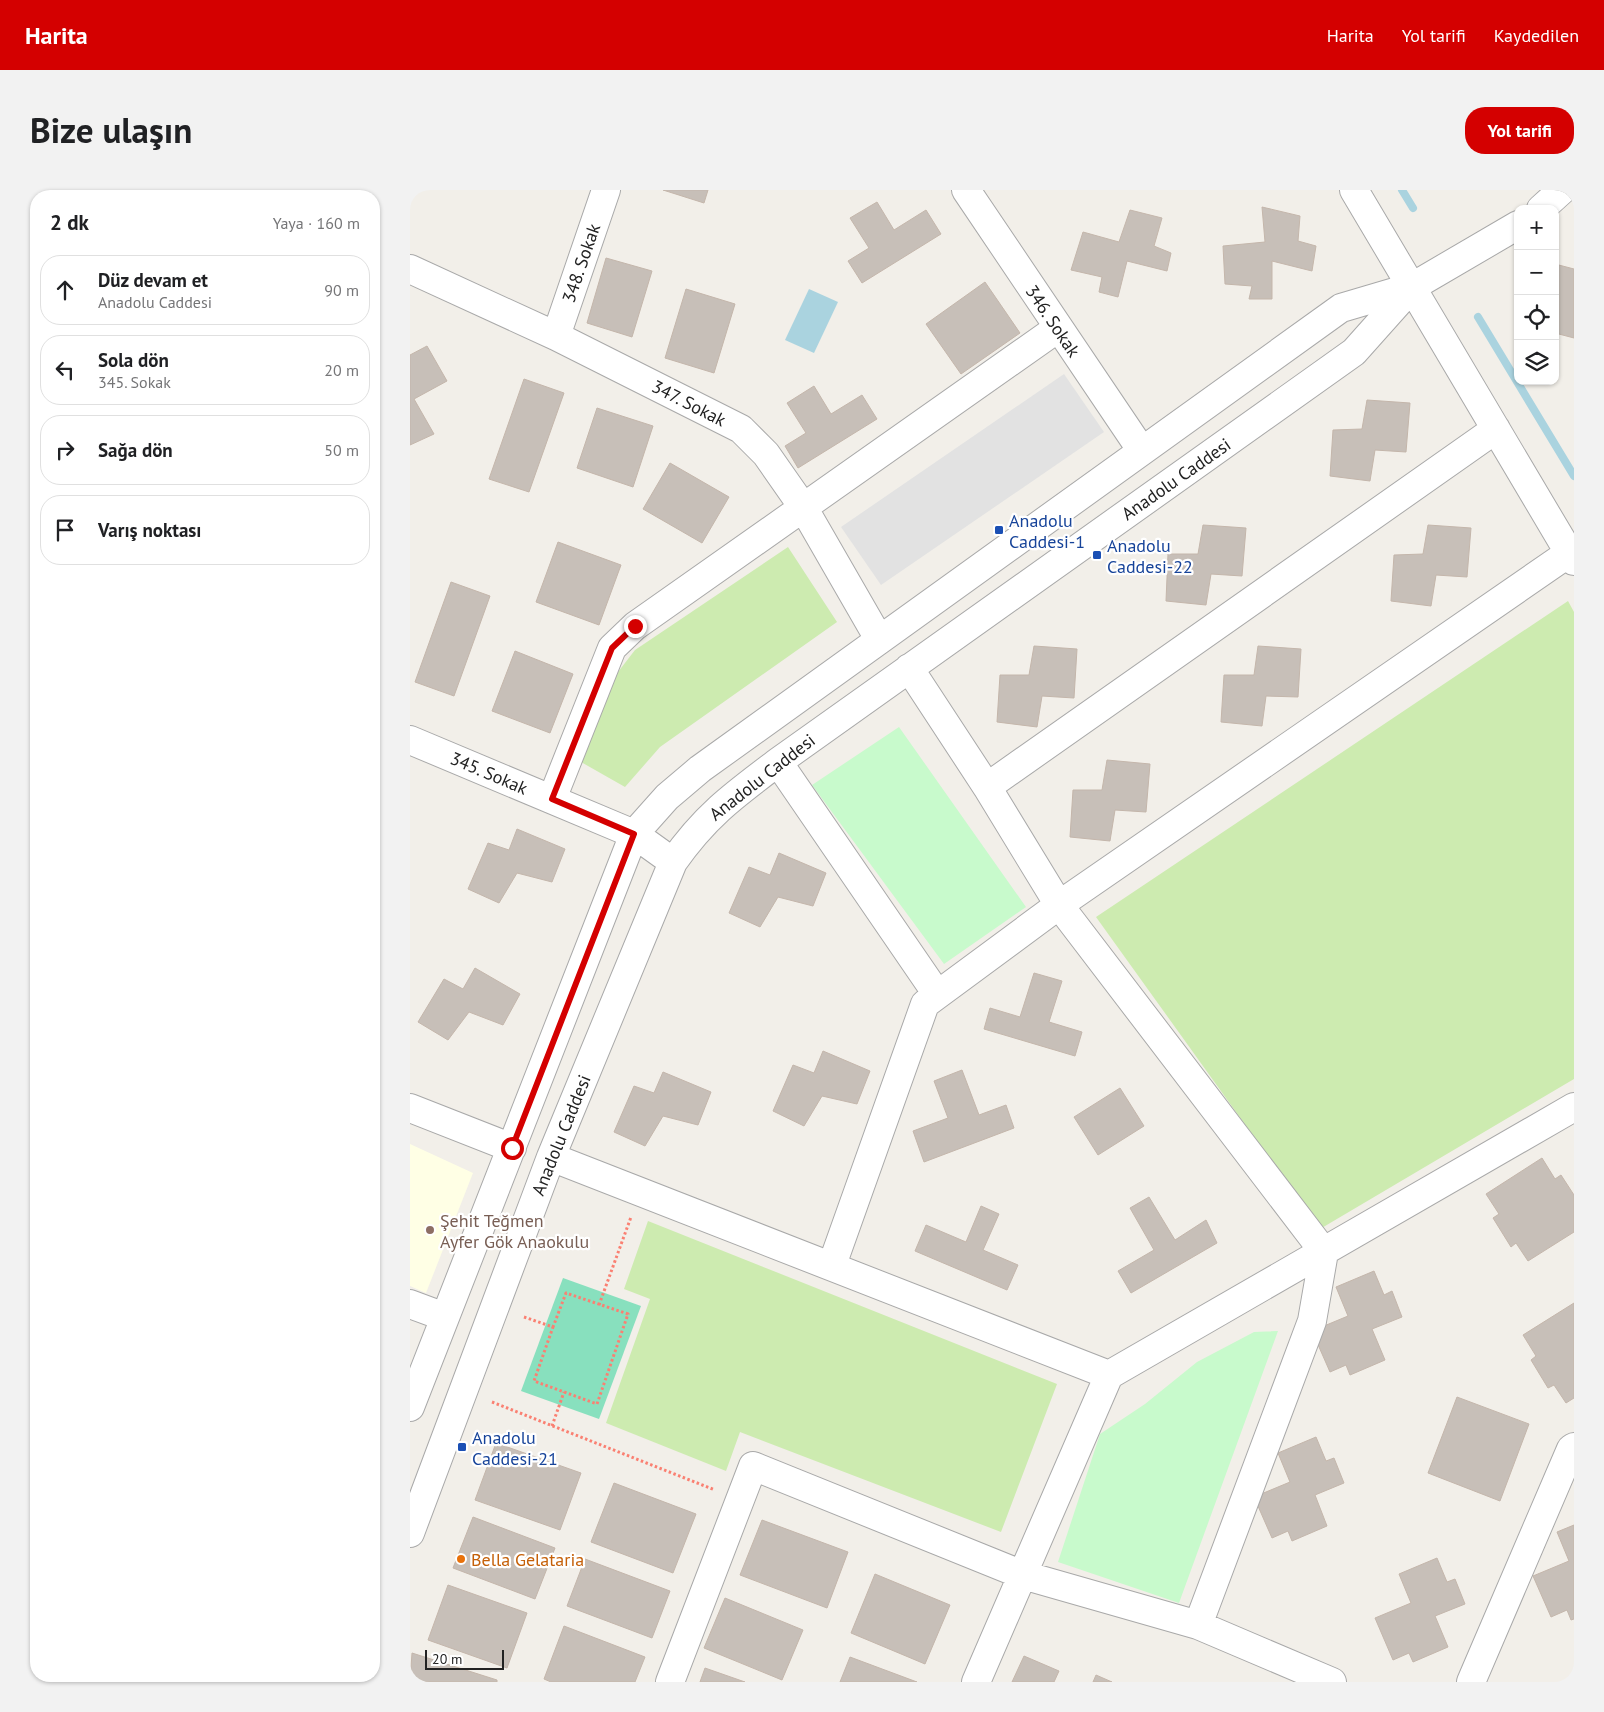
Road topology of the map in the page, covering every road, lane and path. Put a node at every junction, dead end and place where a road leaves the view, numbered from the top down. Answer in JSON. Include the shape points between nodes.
{"nodes":[{"id":1,"x":606,"y":190,"type":"edge"},
{"id":2,"x":966,"y":190,"type":"edge"},
{"id":3,"x":1354,"y":190,"type":"edge"},
{"id":4,"x":1562,"y":190,"type":"edge"},
{"id":5,"x":1545,"y":205,"type":"edge"},
{"id":6,"x":1514,"y":227,"type":"edge"},
{"id":7,"x":410,"y":269,"type":"edge"},
{"id":8,"x":1412,"y":288,"type":"junction"},
{"id":9,"x":1058,"y":328,"type":"junction"},
{"id":10,"x":556,"y":336,"type":"junction"},
{"id":11,"x":1496,"y":429,"type":"junction"},
{"id":12,"x":1142,"y":451,"type":"junction"},
{"id":13,"x":803,"y":507,"type":"junction"},
{"id":14,"x":1572,"y":557,"type":"edge"},
{"id":15,"x":879,"y":639,"type":"junction"},
{"id":16,"x":909,"y":668,"type":"junction"},
{"id":17,"x":410,"y":740,"type":"edge"},
{"id":18,"x":778,"y":762,"type":"junction"},
{"id":19,"x":987,"y":787,"type":"junction"},
{"id":20,"x":552,"y":799,"type":"junction"},
{"id":21,"x":634,"y":834,"type":"junction"},
{"id":22,"x":673,"y":862,"type":"junction"},
{"id":23,"x":1059,"y":905,"type":"junction"},
{"id":24,"x":937,"y":994,"type":"junction"},
{"id":25,"x":410,"y":1108,"type":"edge"},
{"id":26,"x":1572,"y":1113,"type":"edge"},
{"id":27,"x":512,"y":1148,"type":"junction"},
{"id":28,"x":551,"y":1157,"type":"junction"},
{"id":29,"x":633,"y":1212,"type":"dead end"},
{"id":30,"x":1324,"y":1252,"type":"junction"},
{"id":31,"x":832,"y":1265,"type":"junction"},
{"id":32,"x":410,"y":1304,"type":"edge"},
{"id":33,"x":599,"y":1305,"type":"junction"},
{"id":34,"x":446,"y":1317,"type":"junction"},
{"id":35,"x":524,"y":1317,"type":"dead end"},
{"id":36,"x":553,"y":1328,"type":"junction"},
{"id":37,"x":1109,"y":1374,"type":"junction"},
{"id":38,"x":564,"y":1392,"type":"junction"},
{"id":39,"x":492,"y":1402,"type":"dead end"},
{"id":40,"x":410,"y":1408,"type":"edge"},
{"id":41,"x":552,"y":1426,"type":"junction"},
{"id":42,"x":1574,"y":1447,"type":"edge"},
{"id":43,"x":740,"y":1500,"type":"junction"},
{"id":44,"x":410,"y":1533,"type":"edge"},
{"id":45,"x":1023,"y":1575,"type":"junction"},
{"id":46,"x":1198,"y":1625,"type":"junction"},
{"id":47,"x":670,"y":1682,"type":"edge"},
{"id":48,"x":976,"y":1682,"type":"edge"},
{"id":49,"x":1332,"y":1682,"type":"edge"},
{"id":50,"x":1471,"y":1682,"type":"edge"}],
"edges":[{"from":1,"to":10,"type":"street","name":"348. Sokak"},
{"from":2,"to":9,"type":"street","name":"346. Sokak"},
{"from":3,"to":8,"type":"street"},
{"from":4,"to":5,"type":"street"},
{"from":6,"to":8,"type":"street","name":"Anadolu Caddesi"},
{"from":7,"to":10,"type":"street","name":"347. Sokak"},
{"from":8,"to":11,"type":"street"},
{"from":8,"to":12,"type":"street","name":"Anadolu Caddesi","via":[[1341,308]]},
{"from":8,"to":16,"type":"street","name":"Anadolu Caddesi","via":[[1354,352]]},
{"from":9,"to":12,"type":"street","name":"346. Sokak"},
{"from":9,"to":13,"type":"street"},
{"from":10,"to":13,"type":"street","name":"347. Sokak","via":[[741,429],[766,454]]},
{"from":11,"to":14,"type":"street"},
{"from":11,"to":19,"type":"street"},
{"from":12,"to":15,"type":"street","name":"Anadolu Caddesi"},
{"from":13,"to":15,"type":"street","name":"347. Sokak"},
{"from":13,"to":20,"type":"street","via":[[635,626],[612,648]]},
{"from":14,"to":23,"type":"street"},
{"from":15,"to":21,"type":"street","name":"Anadolu Caddesi","via":[[700,769],[667,797]]},
{"from":16,"to":18,"type":"street","name":"Anadolu Caddesi"},
{"from":16,"to":19,"type":"street"},
{"from":17,"to":20,"type":"street","name":"345. Sokak"},
{"from":18,"to":22,"type":"street","name":"Anadolu Caddesi","via":[[720,806],[693,834]]},
{"from":18,"to":24,"type":"street"},
{"from":19,"to":23,"type":"street"},
{"from":20,"to":21,"type":"street","name":"345. Sokak"},
{"from":21,"to":22,"type":"street","name":"345. Sokak"},
{"from":21,"to":27,"type":"street","name":"Anadolu Caddesi"},
{"from":22,"to":28,"type":"street","name":"Anadolu Caddesi"},
{"from":23,"to":24,"type":"street"},
{"from":23,"to":30,"type":"street"},
{"from":24,"to":31,"type":"street","via":[[925,1004]]},
{"from":25,"to":27,"type":"street"},
{"from":26,"to":30,"type":"street"},
{"from":27,"to":34,"type":"street","name":"Anadolu Caddesi"},
{"from":28,"to":31,"type":"street"},
{"from":28,"to":44,"type":"street","name":"Anadolu Caddesi"},
{"from":29,"to":33,"type":"path"},
{"from":30,"to":37,"type":"street"},
{"from":30,"to":46,"type":"street","via":[[1312,1321]]},
{"from":31,"to":37,"type":"street"},
{"from":32,"to":34,"type":"street"},
{"from":33,"to":36,"type":"path","via":[[566,1293]]},
{"from":33,"to":38,"type":"path","via":[[628,1314],[597,1404]]},
{"from":34,"to":40,"type":"street","name":"Anadolu Caddesi"},
{"from":35,"to":36,"type":"path"},
{"from":36,"to":38,"type":"path","via":[[534,1381]]},
{"from":37,"to":45,"type":"street"},
{"from":38,"to":41,"type":"path"},
{"from":39,"to":41,"type":"path"},
{"from":41,"to":43,"type":"path"},
{"from":42,"to":50,"type":"street"},
{"from":43,"to":45,"type":"street","via":[[753,1466]]},
{"from":43,"to":47,"type":"street"},
{"from":45,"to":46,"type":"street"},
{"from":45,"to":48,"type":"street"},
{"from":46,"to":49,"type":"street"}]}
